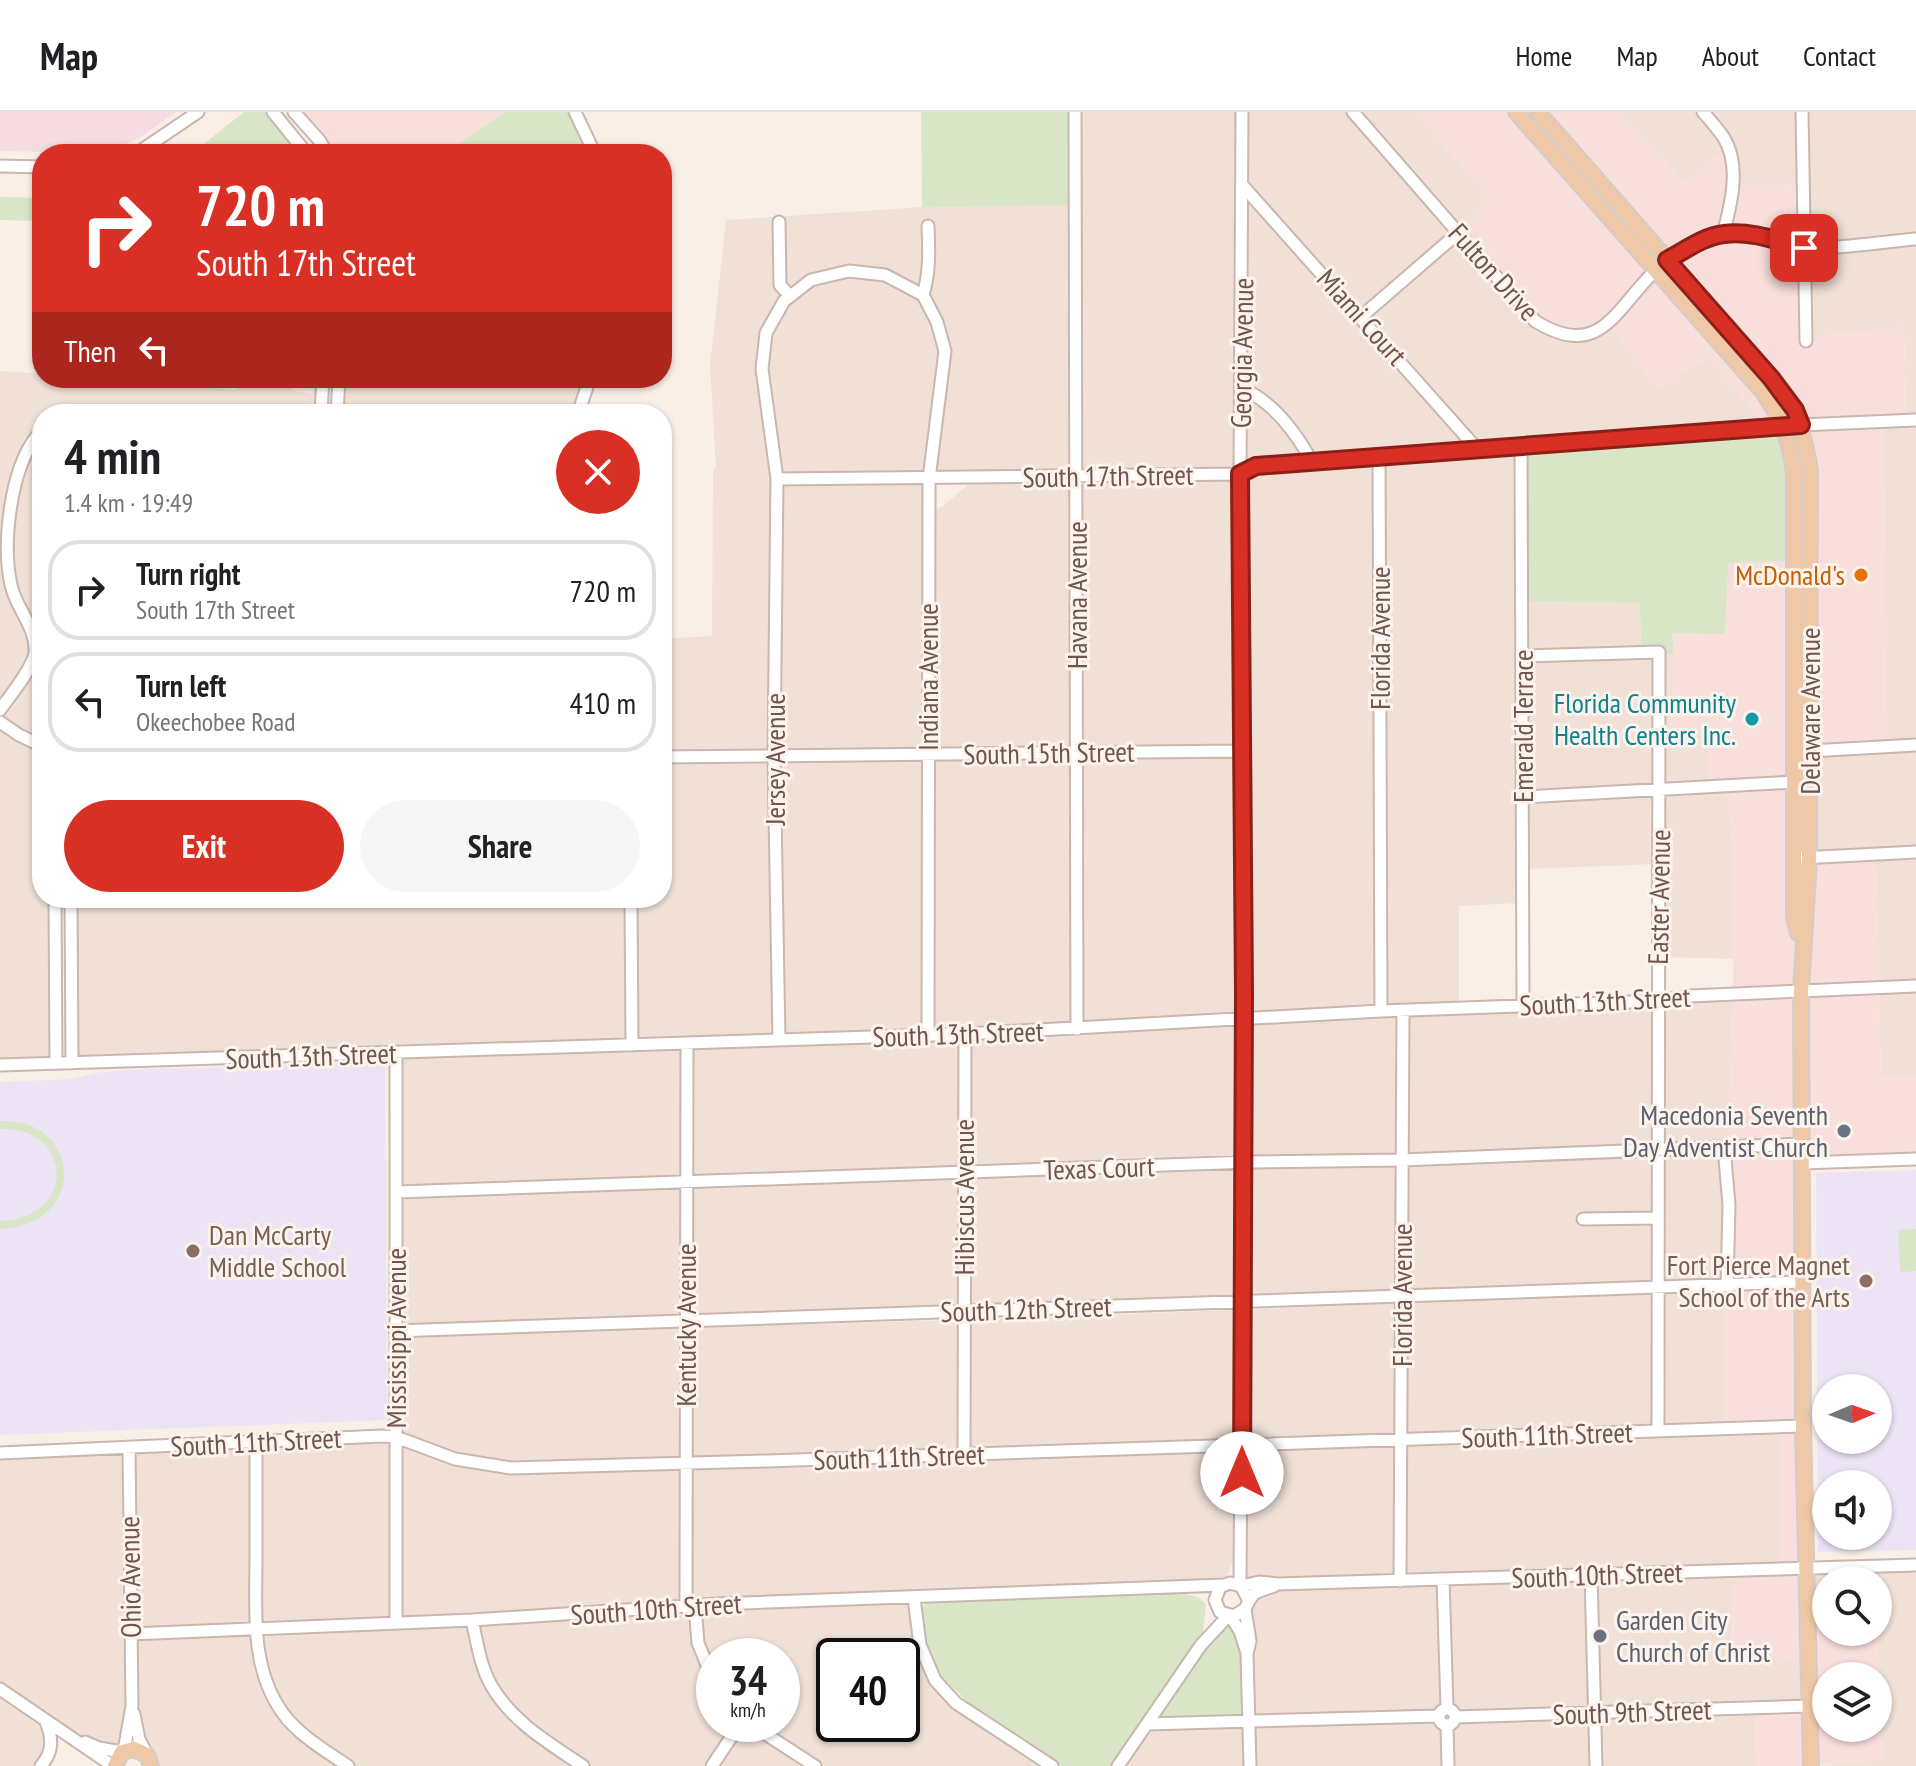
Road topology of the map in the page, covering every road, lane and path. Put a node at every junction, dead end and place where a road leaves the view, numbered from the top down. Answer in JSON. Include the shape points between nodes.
{"nodes":[{"id":1,"x":198,"y":112,"type":"edge"},
{"id":2,"x":273,"y":112,"type":"edge"},
{"id":3,"x":294,"y":112,"type":"edge"},
{"id":4,"x":575,"y":112,"type":"edge"},
{"id":5,"x":1075,"y":112,"type":"edge"},
{"id":6,"x":1242,"y":112,"type":"edge"},
{"id":7,"x":1353,"y":112,"type":"edge"},
{"id":8,"x":1516,"y":112,"type":"edge"},
{"id":9,"x":1538,"y":112,"type":"edge"},
{"id":10,"x":1703,"y":112,"type":"edge"},
{"id":11,"x":1802,"y":112,"type":"edge"},
{"id":12,"x":151,"y":144,"type":"edge"},
{"id":13,"x":299,"y":144,"type":"edge"},
{"id":14,"x":322,"y":144,"type":"edge"},
{"id":15,"x":590,"y":144,"type":"edge"},
{"id":16,"x":0,"y":166,"type":"edge"},
{"id":17,"x":32,"y":167,"type":"edge"},
{"id":18,"x":1243,"y":186,"type":"junction"},
{"id":19,"x":779,"y":222,"type":"dead end"},
{"id":20,"x":928,"y":226,"type":"dead end"},
{"id":21,"x":1458,"y":233,"type":"junction"},
{"id":22,"x":1723,"y":234,"type":"junction"},
{"id":23,"x":1916,"y":239,"type":"edge"},
{"id":24,"x":1804,"y":248,"type":"junction"},
{"id":25,"x":1667,"y":260,"type":"junction"},
{"id":26,"x":1655,"y":271,"type":"junction"},
{"id":27,"x":923,"y":295,"type":"junction"},
{"id":28,"x":790,"y":296,"type":"junction"},
{"id":29,"x":1362,"y":316,"type":"junction"},
{"id":30,"x":1806,"y":341,"type":"dead end"},
{"id":31,"x":1242,"y":389,"type":"junction"},
{"id":32,"x":1916,"y":420,"type":"edge"},
{"id":33,"x":1801,"y":425,"type":"junction"},
{"id":34,"x":1784,"y":427,"type":"junction"},
{"id":35,"x":32,"y":443,"type":"edge"},
{"id":36,"x":1521,"y":447,"type":"junction"},
{"id":37,"x":1478,"y":450,"type":"junction"},
{"id":38,"x":1379,"y":457,"type":"junction"},
{"id":39,"x":1312,"y":462,"type":"junction"},
{"id":40,"x":1240,"y":474,"type":"junction"},
{"id":41,"x":1077,"y":477,"type":"junction"},
{"id":42,"x":777,"y":479,"type":"junction"},
{"id":43,"x":929,"y":479,"type":"junction"},
{"id":44,"x":32,"y":635,"type":"edge"},
{"id":45,"x":1523,"y":656,"type":"junction"},
{"id":46,"x":32,"y":661,"type":"edge"},
{"id":47,"x":0,"y":710,"type":"edge"},
{"id":48,"x":0,"y":722,"type":"edge"},
{"id":49,"x":32,"y":741,"type":"edge"},
{"id":50,"x":1916,"y":745,"type":"edge"},
{"id":51,"x":1243,"y":751,"type":"junction"},
{"id":52,"x":1810,"y":751,"type":"junction"},
{"id":53,"x":1077,"y":753,"type":"junction"},
{"id":54,"x":928,"y":754,"type":"junction"},
{"id":55,"x":774,"y":756,"type":"junction"},
{"id":56,"x":672,"y":757,"type":"edge"},
{"id":57,"x":1794,"y":782,"type":"junction"},
{"id":58,"x":1660,"y":788,"type":"junction"},
{"id":59,"x":1523,"y":797,"type":"junction"},
{"id":60,"x":1916,"y":852,"type":"edge"},
{"id":61,"x":1802,"y":858,"type":"junction"},
{"id":62,"x":55,"y":908,"type":"edge"},
{"id":63,"x":71,"y":908,"type":"edge"},
{"id":64,"x":631,"y":908,"type":"edge"},
{"id":65,"x":55,"y":982,"type":"junction"},
{"id":66,"x":72,"y":982,"type":"junction"},
{"id":67,"x":1916,"y":986,"type":"edge"},
{"id":68,"x":1801,"y":991,"type":"junction"},
{"id":69,"x":1658,"y":1001,"type":"junction"},
{"id":70,"x":1523,"y":1006,"type":"junction"},
{"id":71,"x":1403,"y":1010,"type":"junction"},
{"id":72,"x":1381,"y":1011,"type":"junction"},
{"id":73,"x":1243,"y":1019,"type":"junction"},
{"id":74,"x":1077,"y":1029,"type":"junction"},
{"id":75,"x":965,"y":1034,"type":"junction"},
{"id":76,"x":928,"y":1035,"type":"junction"},
{"id":77,"x":779,"y":1040,"type":"junction"},
{"id":78,"x":687,"y":1043,"type":"junction"},
{"id":79,"x":632,"y":1045,"type":"junction"},
{"id":80,"x":396,"y":1054,"type":"junction"},
{"id":81,"x":56,"y":1063,"type":"junction"},
{"id":82,"x":72,"y":1063,"type":"junction"},
{"id":83,"x":0,"y":1065,"type":"edge"},
{"id":84,"x":1802,"y":1144,"type":"junction"},
{"id":85,"x":1724,"y":1147,"type":"junction"},
{"id":86,"x":1658,"y":1149,"type":"junction"},
{"id":87,"x":1916,"y":1159,"type":"edge"},
{"id":88,"x":1402,"y":1160,"type":"junction"},
{"id":89,"x":1242,"y":1162,"type":"junction"},
{"id":90,"x":1803,"y":1163,"type":"junction"},
{"id":91,"x":964,"y":1174,"type":"junction"},
{"id":92,"x":687,"y":1183,"type":"junction"},
{"id":93,"x":397,"y":1192,"type":"junction"},
{"id":94,"x":1658,"y":1218,"type":"junction"},
{"id":95,"x":1583,"y":1219,"type":"dead end"},
{"id":96,"x":1803,"y":1282,"type":"junction"},
{"id":97,"x":1727,"y":1286,"type":"junction"},
{"id":98,"x":1658,"y":1289,"type":"junction"},
{"id":99,"x":1402,"y":1297,"type":"junction"},
{"id":100,"x":1242,"y":1300,"type":"junction"},
{"id":101,"x":964,"y":1312,"type":"junction"},
{"id":102,"x":686,"y":1322,"type":"junction"},
{"id":103,"x":395,"y":1331,"type":"junction"},
{"id":104,"x":1803,"y":1426,"type":"junction"},
{"id":105,"x":1658,"y":1430,"type":"junction"},
{"id":106,"x":396,"y":1437,"type":"junction"},
{"id":107,"x":1401,"y":1439,"type":"junction"},
{"id":108,"x":256,"y":1442,"type":"junction"},
{"id":109,"x":1242,"y":1443,"type":"junction"},
{"id":110,"x":129,"y":1448,"type":"junction"},
{"id":111,"x":0,"y":1453,"type":"edge"},
{"id":112,"x":964,"y":1455,"type":"junction"},
{"id":113,"x":686,"y":1464,"type":"junction"},
{"id":114,"x":1916,"y":1565,"type":"edge"},
{"id":115,"x":1806,"y":1569,"type":"junction"},
{"id":116,"x":1591,"y":1574,"type":"junction"},
{"id":117,"x":1443,"y":1579,"type":"junction"},
{"id":118,"x":1400,"y":1581,"type":"junction"},
{"id":119,"x":1278,"y":1584,"type":"junction"},
{"id":120,"x":1233,"y":1585,"type":"junction"},
{"id":121,"x":1182,"y":1586,"type":"junction"},
{"id":122,"x":914,"y":1598,"type":"junction"},
{"id":123,"x":1215,"y":1602,"type":"junction"},
{"id":124,"x":1246,"y":1604,"type":"junction"},
{"id":125,"x":690,"y":1607,"type":"junction"},
{"id":126,"x":1229,"y":1616,"type":"junction"},
{"id":127,"x":472,"y":1620,"type":"junction"},
{"id":128,"x":396,"y":1623,"type":"junction"},
{"id":129,"x":256,"y":1628,"type":"junction"},
{"id":130,"x":131,"y":1634,"type":"junction"},
{"id":131,"x":697,"y":1638,"type":"edge"},
{"id":132,"x":1201,"y":1645,"type":"junction"},
{"id":133,"x":1247,"y":1654,"type":"junction"},
{"id":134,"x":0,"y":1689,"type":"edge"},
{"id":135,"x":132,"y":1706,"type":"junction"},
{"id":136,"x":1809,"y":1706,"type":"junction"},
{"id":137,"x":1595,"y":1713,"type":"junction"},
{"id":138,"x":1447,"y":1717,"type":"junction"},
{"id":139,"x":46,"y":1722,"type":"junction"},
{"id":140,"x":1249,"y":1723,"type":"junction"},
{"id":141,"x":1147,"y":1724,"type":"junction"},
{"id":142,"x":75,"y":1739,"type":"junction"},
{"id":143,"x":728,"y":1742,"type":"edge"},
{"id":144,"x":778,"y":1742,"type":"edge"},
{"id":145,"x":123,"y":1752,"type":"junction"},
{"id":146,"x":149,"y":1760,"type":"edge"},
{"id":147,"x":41,"y":1766,"type":"edge"},
{"id":148,"x":114,"y":1766,"type":"edge"},
{"id":149,"x":348,"y":1766,"type":"edge"},
{"id":150,"x":583,"y":1766,"type":"edge"},
{"id":151,"x":712,"y":1766,"type":"edge"},
{"id":152,"x":815,"y":1766,"type":"edge"},
{"id":153,"x":1052,"y":1766,"type":"edge"},
{"id":154,"x":1118,"y":1766,"type":"edge"},
{"id":155,"x":1250,"y":1766,"type":"edge"},
{"id":156,"x":1448,"y":1766,"type":"edge"},
{"id":157,"x":1596,"y":1766,"type":"edge"},
{"id":158,"x":1811,"y":1766,"type":"edge"}],
"edges":[{"from":1,"to":12,"type":"street"},
{"from":2,"to":13,"type":"street"},
{"from":3,"to":14,"type":"street"},
{"from":4,"to":15,"type":"street"},
{"from":5,"to":41,"type":"street","name":"Havana Avenue"},
{"from":6,"to":18,"type":"street","name":"Georgia Avenue"},
{"from":7,"to":21,"type":"street","name":"Fulton Drive"},
{"from":8,"to":26,"type":"main road","name":"Delaware Avenue"},
{"from":9,"to":25,"type":"main road","name":"Delaware Avenue"},
{"from":10,"to":22,"type":"street","via":[[1725,140],[1731,163],[1732,199]]},
{"from":11,"to":24,"type":"street"},
{"from":16,"to":17,"type":"street"},
{"from":18,"to":29,"type":"street","name":"Miami Court"},
{"from":18,"to":31,"type":"street","name":"Georgia Avenue"},
{"from":19,"to":28,"type":"street","via":[[780,285]]},
{"from":20,"to":27,"type":"street"},
{"from":21,"to":26,"type":"street","name":"Fulton Drive","via":[[1535,321],[1573,337],[1610,323]]},
{"from":21,"to":29,"type":"street"},
{"from":22,"to":24,"type":"street","via":[[1760,236]]},
{"from":22,"to":25,"type":"street","name":"Fulton Drive"},
{"from":23,"to":24,"type":"street"},
{"from":24,"to":30,"type":"street"},
{"from":25,"to":26,"type":"street","name":"Fulton Drive"},
{"from":25,"to":33,"type":"main road","name":"Delaware Avenue","via":[[1771,378]]},
{"from":26,"to":34,"type":"main road","name":"Delaware Avenue","via":[[1763,392]]},
{"from":27,"to":28,"type":"street","via":[[885,275],[849,271],[811,280]]},
{"from":27,"to":43,"type":"street","name":"Indiana Avenue","via":[[945,351]]},
{"from":28,"to":42,"type":"street","via":[[766,333],[762,369]]},
{"from":29,"to":37,"type":"street","name":"Miami Court"},
{"from":31,"to":39,"type":"street","via":[[1259,395],[1302,442]]},
{"from":31,"to":40,"type":"street","name":"Georgia Avenue"},
{"from":32,"to":33,"type":"street","name":"South 17th Street"},
{"from":33,"to":34,"type":"street","name":"South 17th Street"},
{"from":33,"to":52,"type":"main road","name":"Delaware Avenue","via":[[1810,471]]},
{"from":34,"to":36,"type":"street","name":"South 17th Street"},
{"from":34,"to":57,"type":"main road","name":"Delaware Avenue","via":[[1794,473]]},
{"from":35,"to":44,"type":"street","via":[[11,508],[8,558],[11,587]]},
{"from":36,"to":37,"type":"street","name":"South 17th Street"},
{"from":36,"to":45,"type":"street","name":"Emerald Terrace"},
{"from":37,"to":38,"type":"street","name":"South 17th Street"},
{"from":38,"to":39,"type":"street","name":"South 17th Street"},
{"from":38,"to":72,"type":"street","name":"Florida Avenue"},
{"from":39,"to":40,"type":"street","name":"South 17th Street","via":[[1256,466]]},
{"from":40,"to":41,"type":"street","name":"South 17th Street"},
{"from":40,"to":51,"type":"street","name":"Georgia Avenue"},
{"from":41,"to":43,"type":"street","name":"South 17th Street"},
{"from":41,"to":53,"type":"street","name":"Havana Avenue"},
{"from":42,"to":43,"type":"street","name":"South 17th Street"},
{"from":42,"to":55,"type":"street","name":"Jersey Avenue"},
{"from":43,"to":54,"type":"street","name":"Indiana Avenue"},
{"from":45,"to":58,"type":"street","name":"Easter Avenue","via":[[1659,652]]},
{"from":45,"to":59,"type":"street","name":"Emerald Terrace"},
{"from":46,"to":47,"type":"street"},
{"from":48,"to":49,"type":"street"},
{"from":50,"to":52,"type":"street"},
{"from":51,"to":53,"type":"street","name":"South 15th Street"},
{"from":51,"to":73,"type":"street","name":"Georgia Avenue"},
{"from":52,"to":61,"type":"main road","name":"Delaware Avenue"},
{"from":53,"to":54,"type":"street","name":"South 15th Street"},
{"from":53,"to":74,"type":"street","name":"Havana Avenue"},
{"from":54,"to":55,"type":"street","name":"South 15th Street"},
{"from":54,"to":76,"type":"street","name":"Indiana Avenue"},
{"from":55,"to":56,"type":"street","name":"South 15th Street"},
{"from":55,"to":77,"type":"street","name":"Jersey Avenue"},
{"from":57,"to":58,"type":"street"},
{"from":57,"to":61,"type":"main road","name":"Delaware Avenue"},
{"from":58,"to":59,"type":"street"},
{"from":58,"to":69,"type":"street","name":"Easter Avenue"},
{"from":59,"to":70,"type":"street","name":"Emerald Terrace"},
{"from":60,"to":61,"type":"street"},
{"from":61,"to":68,"type":"main road","name":"Delaware Avenue","via":[[1794,917],[1802,949]]},
{"from":62,"to":65,"type":"street"},
{"from":63,"to":66,"type":"street"},
{"from":64,"to":79,"type":"street"},
{"from":65,"to":66,"type":"street"},
{"from":65,"to":81,"type":"street"},
{"from":66,"to":82,"type":"street"},
{"from":67,"to":68,"type":"street","name":"South 13th Street"},
{"from":68,"to":69,"type":"street","name":"South 13th Street"},
{"from":68,"to":84,"type":"main road","name":"Delaware Avenue"},
{"from":69,"to":70,"type":"street","name":"South 13th Street"},
{"from":69,"to":86,"type":"street","name":"Easter Avenue"},
{"from":70,"to":71,"type":"street","name":"South 13th Street"},
{"from":71,"to":72,"type":"street","name":"South 13th Street"},
{"from":71,"to":88,"type":"street","name":"Florida Avenue"},
{"from":72,"to":73,"type":"street","name":"South 13th Street"},
{"from":73,"to":74,"type":"street","name":"South 13th Street"},
{"from":73,"to":89,"type":"street","name":"Georgia Avenue"},
{"from":74,"to":75,"type":"street","name":"South 13th Street"},
{"from":75,"to":76,"type":"street","name":"South 13th Street"},
{"from":75,"to":91,"type":"street","name":"Hibiscus Avenue"},
{"from":76,"to":77,"type":"street","name":"South 13th Street"},
{"from":77,"to":78,"type":"street","name":"South 13th Street"},
{"from":78,"to":79,"type":"street","name":"South 13th Street"},
{"from":78,"to":92,"type":"street","name":"Kentucky Avenue"},
{"from":79,"to":80,"type":"street","name":"South 13th Street"},
{"from":80,"to":82,"type":"street","name":"South 13th Street"},
{"from":80,"to":93,"type":"street","name":"Mississippi Avenue"},
{"from":81,"to":82,"type":"street","name":"South 13th Street"},
{"from":81,"to":83,"type":"street","name":"South 13th Street"},
{"from":84,"to":85,"type":"street","name":"Texas Court"},
{"from":84,"to":90,"type":"main road","name":"Delaware Avenue"},
{"from":85,"to":86,"type":"street","name":"Texas Court"},
{"from":85,"to":97,"type":"street"},
{"from":86,"to":88,"type":"street","name":"Texas Court"},
{"from":86,"to":94,"type":"street","name":"Easter Avenue"},
{"from":87,"to":90,"type":"street"},
{"from":88,"to":89,"type":"street","name":"Texas Court"},
{"from":88,"to":99,"type":"street","name":"Florida Avenue"},
{"from":89,"to":91,"type":"street","name":"Texas Court"},
{"from":89,"to":100,"type":"street","name":"Georgia Avenue"},
{"from":90,"to":96,"type":"main road","name":"Delaware Avenue"},
{"from":91,"to":92,"type":"street","name":"Texas Court"},
{"from":91,"to":101,"type":"street","name":"Hibiscus Avenue"},
{"from":92,"to":93,"type":"street","name":"Texas Court"},
{"from":92,"to":102,"type":"street","name":"Kentucky Avenue"},
{"from":93,"to":103,"type":"street","name":"Mississippi Avenue"},
{"from":94,"to":95,"type":"street"},
{"from":94,"to":98,"type":"street","name":"Easter Avenue"},
{"from":96,"to":97,"type":"street","name":"South 12th Street"},
{"from":96,"to":104,"type":"main road","name":"Delaware Avenue"},
{"from":97,"to":98,"type":"street","name":"South 12th Street"},
{"from":98,"to":99,"type":"street","name":"South 12th Street"},
{"from":98,"to":105,"type":"street","name":"Easter Avenue"},
{"from":99,"to":100,"type":"street","name":"South 12th Street"},
{"from":99,"to":107,"type":"street","name":"Florida Avenue"},
{"from":100,"to":101,"type":"street","name":"South 12th Street"},
{"from":100,"to":109,"type":"street","name":"Georgia Avenue"},
{"from":101,"to":102,"type":"street","name":"South 12th Street"},
{"from":101,"to":112,"type":"street","name":"Hibiscus Avenue"},
{"from":102,"to":103,"type":"street","name":"South 12th Street"},
{"from":102,"to":113,"type":"street","name":"Kentucky Avenue"},
{"from":103,"to":106,"type":"street","name":"Mississippi Avenue"},
{"from":104,"to":105,"type":"street","name":"South 11th Street"},
{"from":104,"to":115,"type":"main road","name":"Delaware Avenue"},
{"from":105,"to":107,"type":"street","name":"South 11th Street"},
{"from":106,"to":108,"type":"street","name":"South 11th Street"},
{"from":106,"to":113,"type":"street","name":"South 11th Street","via":[[455,1459],[511,1468]]},
{"from":106,"to":128,"type":"street","name":"Mississippi Avenue"},
{"from":107,"to":109,"type":"street","name":"South 11th Street"},
{"from":107,"to":118,"type":"street","name":"Florida Avenue"},
{"from":108,"to":110,"type":"street","name":"South 11th Street"},
{"from":108,"to":129,"type":"street"},
{"from":109,"to":112,"type":"street","name":"South 11th Street"},
{"from":109,"to":120,"type":"street","name":"Georgia Avenue","via":[[1240,1554]]},
{"from":110,"to":111,"type":"street","name":"South 11th Street"},
{"from":110,"to":130,"type":"street","name":"Ohio Avenue"},
{"from":112,"to":113,"type":"street","name":"South 11th Street"},
{"from":113,"to":125,"type":"street","name":"Kentucky Avenue"},
{"from":114,"to":115,"type":"street","name":"South 10th Street"},
{"from":115,"to":116,"type":"street","name":"South 10th Street"},
{"from":115,"to":136,"type":"main road","name":"Delaware Avenue"},
{"from":116,"to":117,"type":"street","name":"South 10th Street"},
{"from":116,"to":137,"type":"street"},
{"from":117,"to":118,"type":"street","name":"South 10th Street"},
{"from":117,"to":138,"type":"street"},
{"from":118,"to":119,"type":"street","name":"South 10th Street"},
{"from":119,"to":120,"type":"street","name":"South 10th Street"},
{"from":119,"to":124,"type":"street","name":"South 10th Street","via":[[1255,1592]]},
{"from":120,"to":121,"type":"street","name":"South 10th Street"},
{"from":120,"to":123,"type":"street","via":[[1217,1591]]},
{"from":120,"to":124,"type":"street"},
{"from":121,"to":122,"type":"street","name":"South 10th Street"},
{"from":121,"to":123,"type":"street","name":"South 10th Street"},
{"from":122,"to":125,"type":"street","name":"South 10th Street"},
{"from":122,"to":153,"type":"street","via":[[920,1645],[935,1680],[956,1703]]},
{"from":123,"to":126,"type":"street"},
{"from":123,"to":132,"type":"street"},
{"from":124,"to":126,"type":"street","via":[[1238,1615]]},
{"from":124,"to":133,"type":"street"},
{"from":125,"to":127,"type":"street","name":"South 10th Street"},
{"from":125,"to":131,"type":"street","name":"Kentucky Avenue"},
{"from":126,"to":132,"type":"street"},
{"from":126,"to":133,"type":"street"},
{"from":127,"to":128,"type":"street","name":"South 10th Street"},
{"from":127,"to":150,"type":"street","via":[[490,1683],[505,1706],[532,1732]]},
{"from":128,"to":129,"type":"street","name":"South 10th Street"},
{"from":129,"to":130,"type":"street","name":"South 10th Street"},
{"from":129,"to":149,"type":"street","via":[[265,1682],[283,1714]]},
{"from":130,"to":135,"type":"street","name":"Ohio Avenue"},
{"from":132,"to":141,"type":"street"},
{"from":133,"to":140,"type":"street"},
{"from":134,"to":139,"type":"street"},
{"from":135,"to":145,"type":"street","name":"Ohio Avenue"},
{"from":135,"to":146,"type":"street","name":"Ohio Avenue"},
{"from":136,"to":137,"type":"street","name":"South 9th Street"},
{"from":136,"to":158,"type":"main road","name":"Delaware Avenue"},
{"from":137,"to":138,"type":"street","name":"South 9th Street"},
{"from":137,"to":157,"type":"street"},
{"from":138,"to":140,"type":"street","name":"South 9th Street"},
{"from":138,"to":156,"type":"street"},
{"from":139,"to":142,"type":"street"},
{"from":139,"to":147,"type":"street","via":[[52,1744]]},
{"from":140,"to":141,"type":"street","name":"South 9th Street"},
{"from":140,"to":155,"type":"street"},
{"from":141,"to":154,"type":"street"},
{"from":142,"to":145,"type":"street"},
{"from":142,"to":148,"type":"street"},
{"from":143,"to":151,"type":"street"},
{"from":144,"to":152,"type":"street"},
{"from":145,"to":146,"type":"main road","via":[[138,1749]]},
{"from":145,"to":148,"type":"main road"}]}
